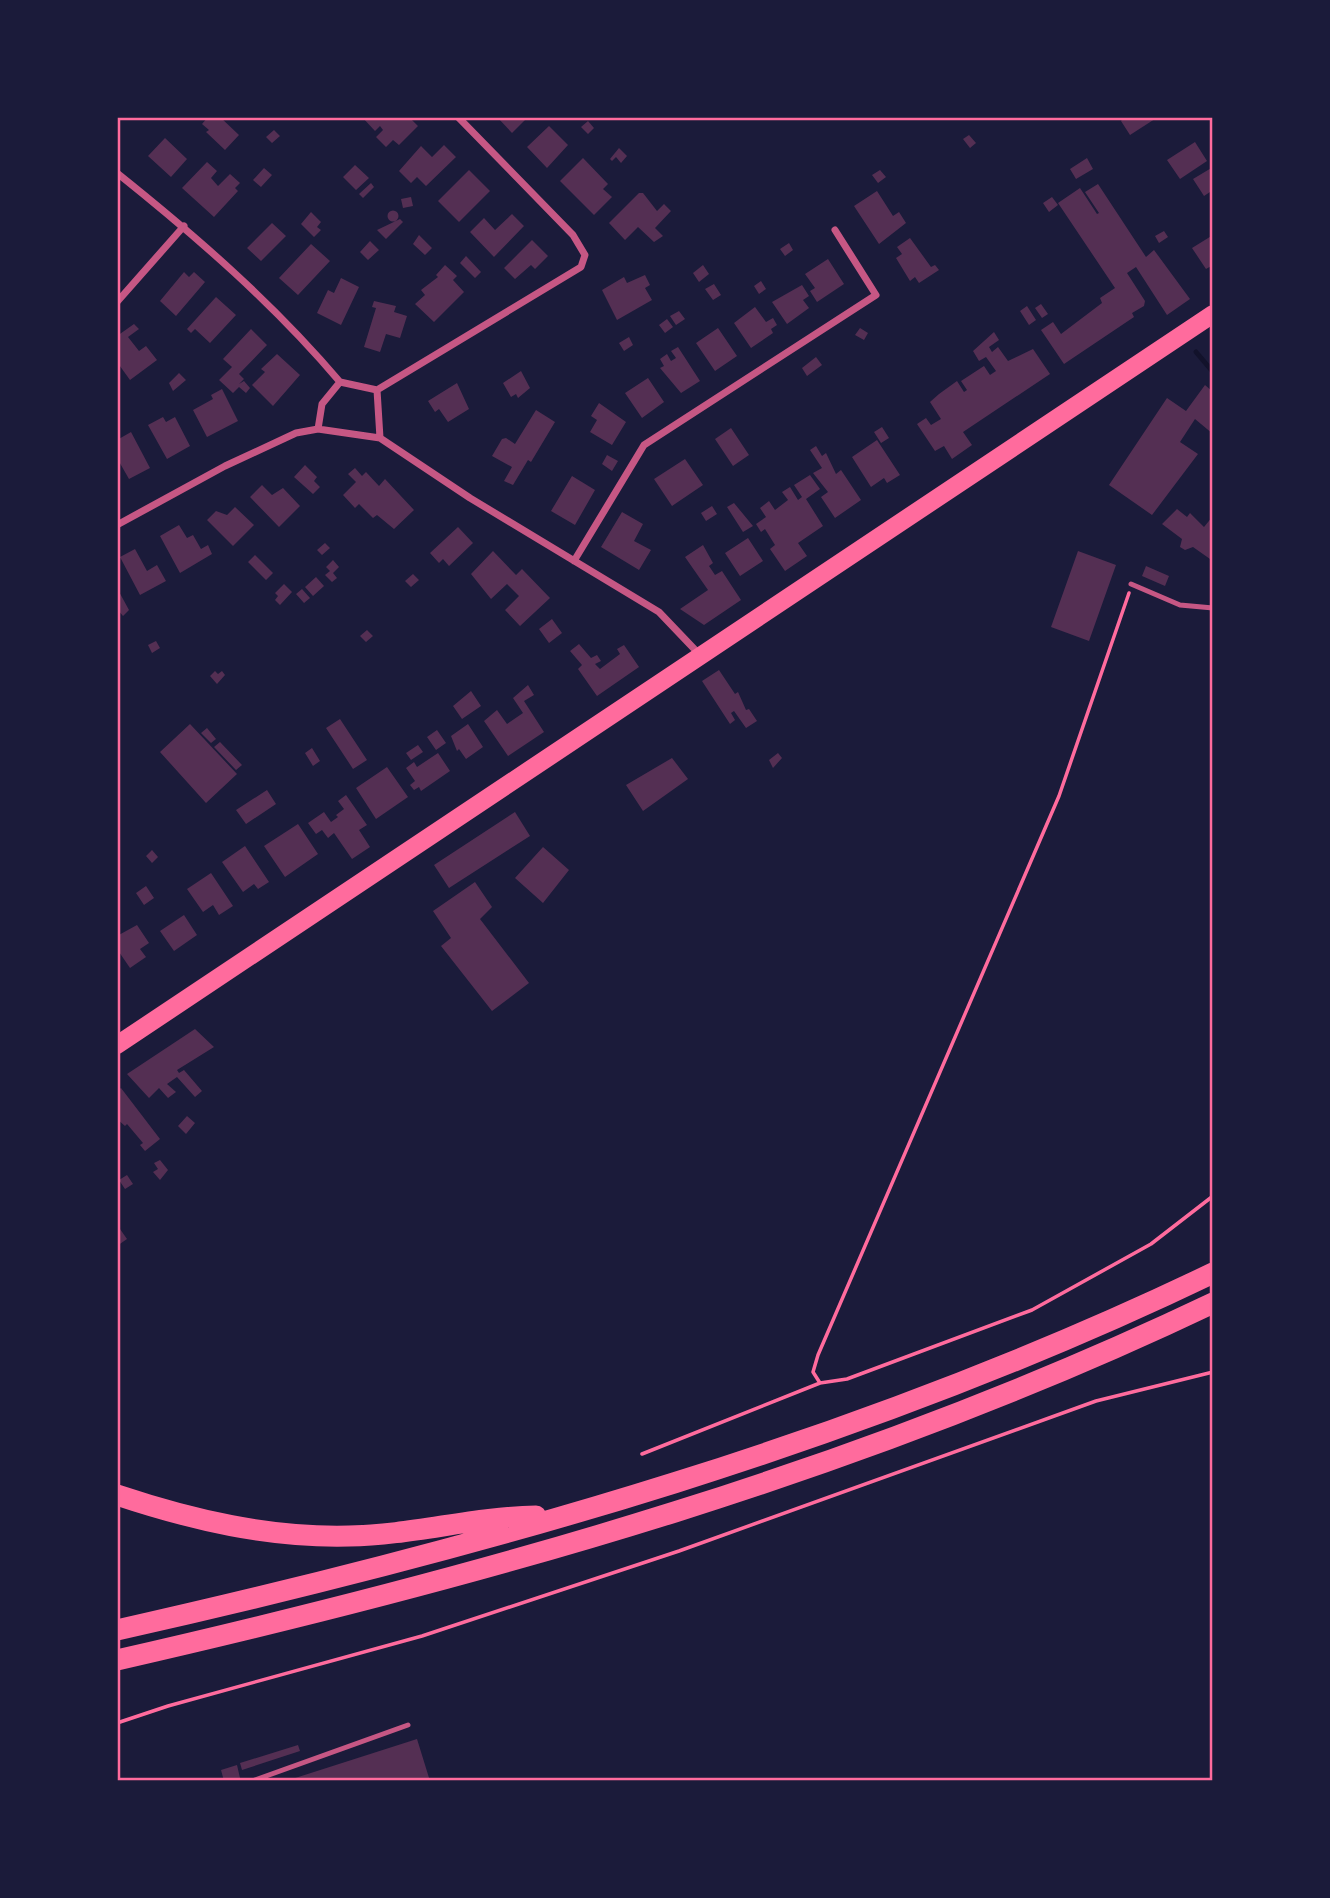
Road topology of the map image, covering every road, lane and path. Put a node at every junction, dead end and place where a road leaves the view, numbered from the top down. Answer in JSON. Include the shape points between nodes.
{"nodes":[{"id":1,"x":458,"y":117,"type":"edge"},
{"id":2,"x":117,"y":173,"type":"edge"},
{"id":3,"x":184,"y":226,"type":"junction"},
{"id":4,"x":835,"y":230,"type":"dead end"},
{"id":5,"x":117,"y":302,"type":"edge"},
{"id":6,"x":1213,"y":314,"type":"edge"},
{"id":7,"x":340,"y":382,"type":"junction"},
{"id":8,"x":377,"y":390,"type":"junction"},
{"id":9,"x":318,"y":429,"type":"junction"},
{"id":10,"x":380,"y":438,"type":"junction"},
{"id":11,"x":117,"y":525,"type":"edge"},
{"id":12,"x":574,"y":561,"type":"junction"},
{"id":13,"x":1131,"y":584,"type":"joint"},
{"id":14,"x":1213,"y":608,"type":"edge"},
{"id":15,"x":701,"y":655,"type":"junction"},
{"id":16,"x":117,"y":1045,"type":"edge"},
{"id":17,"x":1213,"y":1196,"type":"edge"},
{"id":18,"x":1213,"y":1273,"type":"edge"},
{"id":19,"x":1213,"y":1304,"type":"edge"},
{"id":20,"x":1213,"y":1372,"type":"edge"},
{"id":21,"x":820,"y":1383,"type":"junction"},
{"id":22,"x":642,"y":1454,"type":"dead end"},
{"id":23,"x":117,"y":1496,"type":"edge"},
{"id":24,"x":566,"y":1515,"type":"junction"},
{"id":25,"x":117,"y":1630,"type":"edge"},
{"id":26,"x":117,"y":1660,"type":"edge"},
{"id":27,"x":117,"y":1723,"type":"edge"},
{"id":28,"x":408,"y":1725,"type":"dead end"},
{"id":29,"x":252,"y":1781,"type":"edge"}],
"edges":[{"from":1,"to":8,"type":"street","via":[[573,235],[585,255],[581,267]]},
{"from":2,"to":3,"type":"street"},
{"from":3,"to":5,"type":"street"},
{"from":3,"to":7,"type":"street","via":[[299,334]]},
{"from":4,"to":12,"type":"street","via":[[876,295],[644,445]]},
{"from":6,"to":15,"type":"main road"},
{"from":7,"to":8,"type":"street"},
{"from":7,"to":9,"type":"street","via":[[322,404]]},
{"from":8,"to":10,"type":"street"},
{"from":9,"to":10,"type":"street"},
{"from":9,"to":11,"type":"street","via":[[296,433],[225,466]]},
{"from":10,"to":12,"type":"street"},
{"from":12,"to":15,"type":"street","via":[[659,612]]},
{"from":13,"to":14,"type":"lane","via":[[1180,605]]},
{"from":13,"to":21,"type":"path","via":[[1059,796],[818,1355],[813,1372]]},
{"from":15,"to":16,"type":"main road"},
{"from":17,"to":21,"type":"path","via":[[1151,1244],[1032,1310],[847,1379]]},
{"from":18,"to":24,"type":"highway","via":[[917,1399],[756,1456]]},
{"from":19,"to":26,"type":"highway","via":[[1026,1385],[764,1485],[405,1592]]},
{"from":20,"to":27,"type":"path","via":[[1096,1401],[679,1551],[422,1636]]},
{"from":21,"to":22,"type":"path"},
{"from":23,"to":24,"type":"highway","via":[[181,1516],[284,1534],[349,1536],[503,1517]]},
{"from":24,"to":25,"type":"highway","via":[[393,1564]]},
{"from":28,"to":29,"type":"lane"}]}
